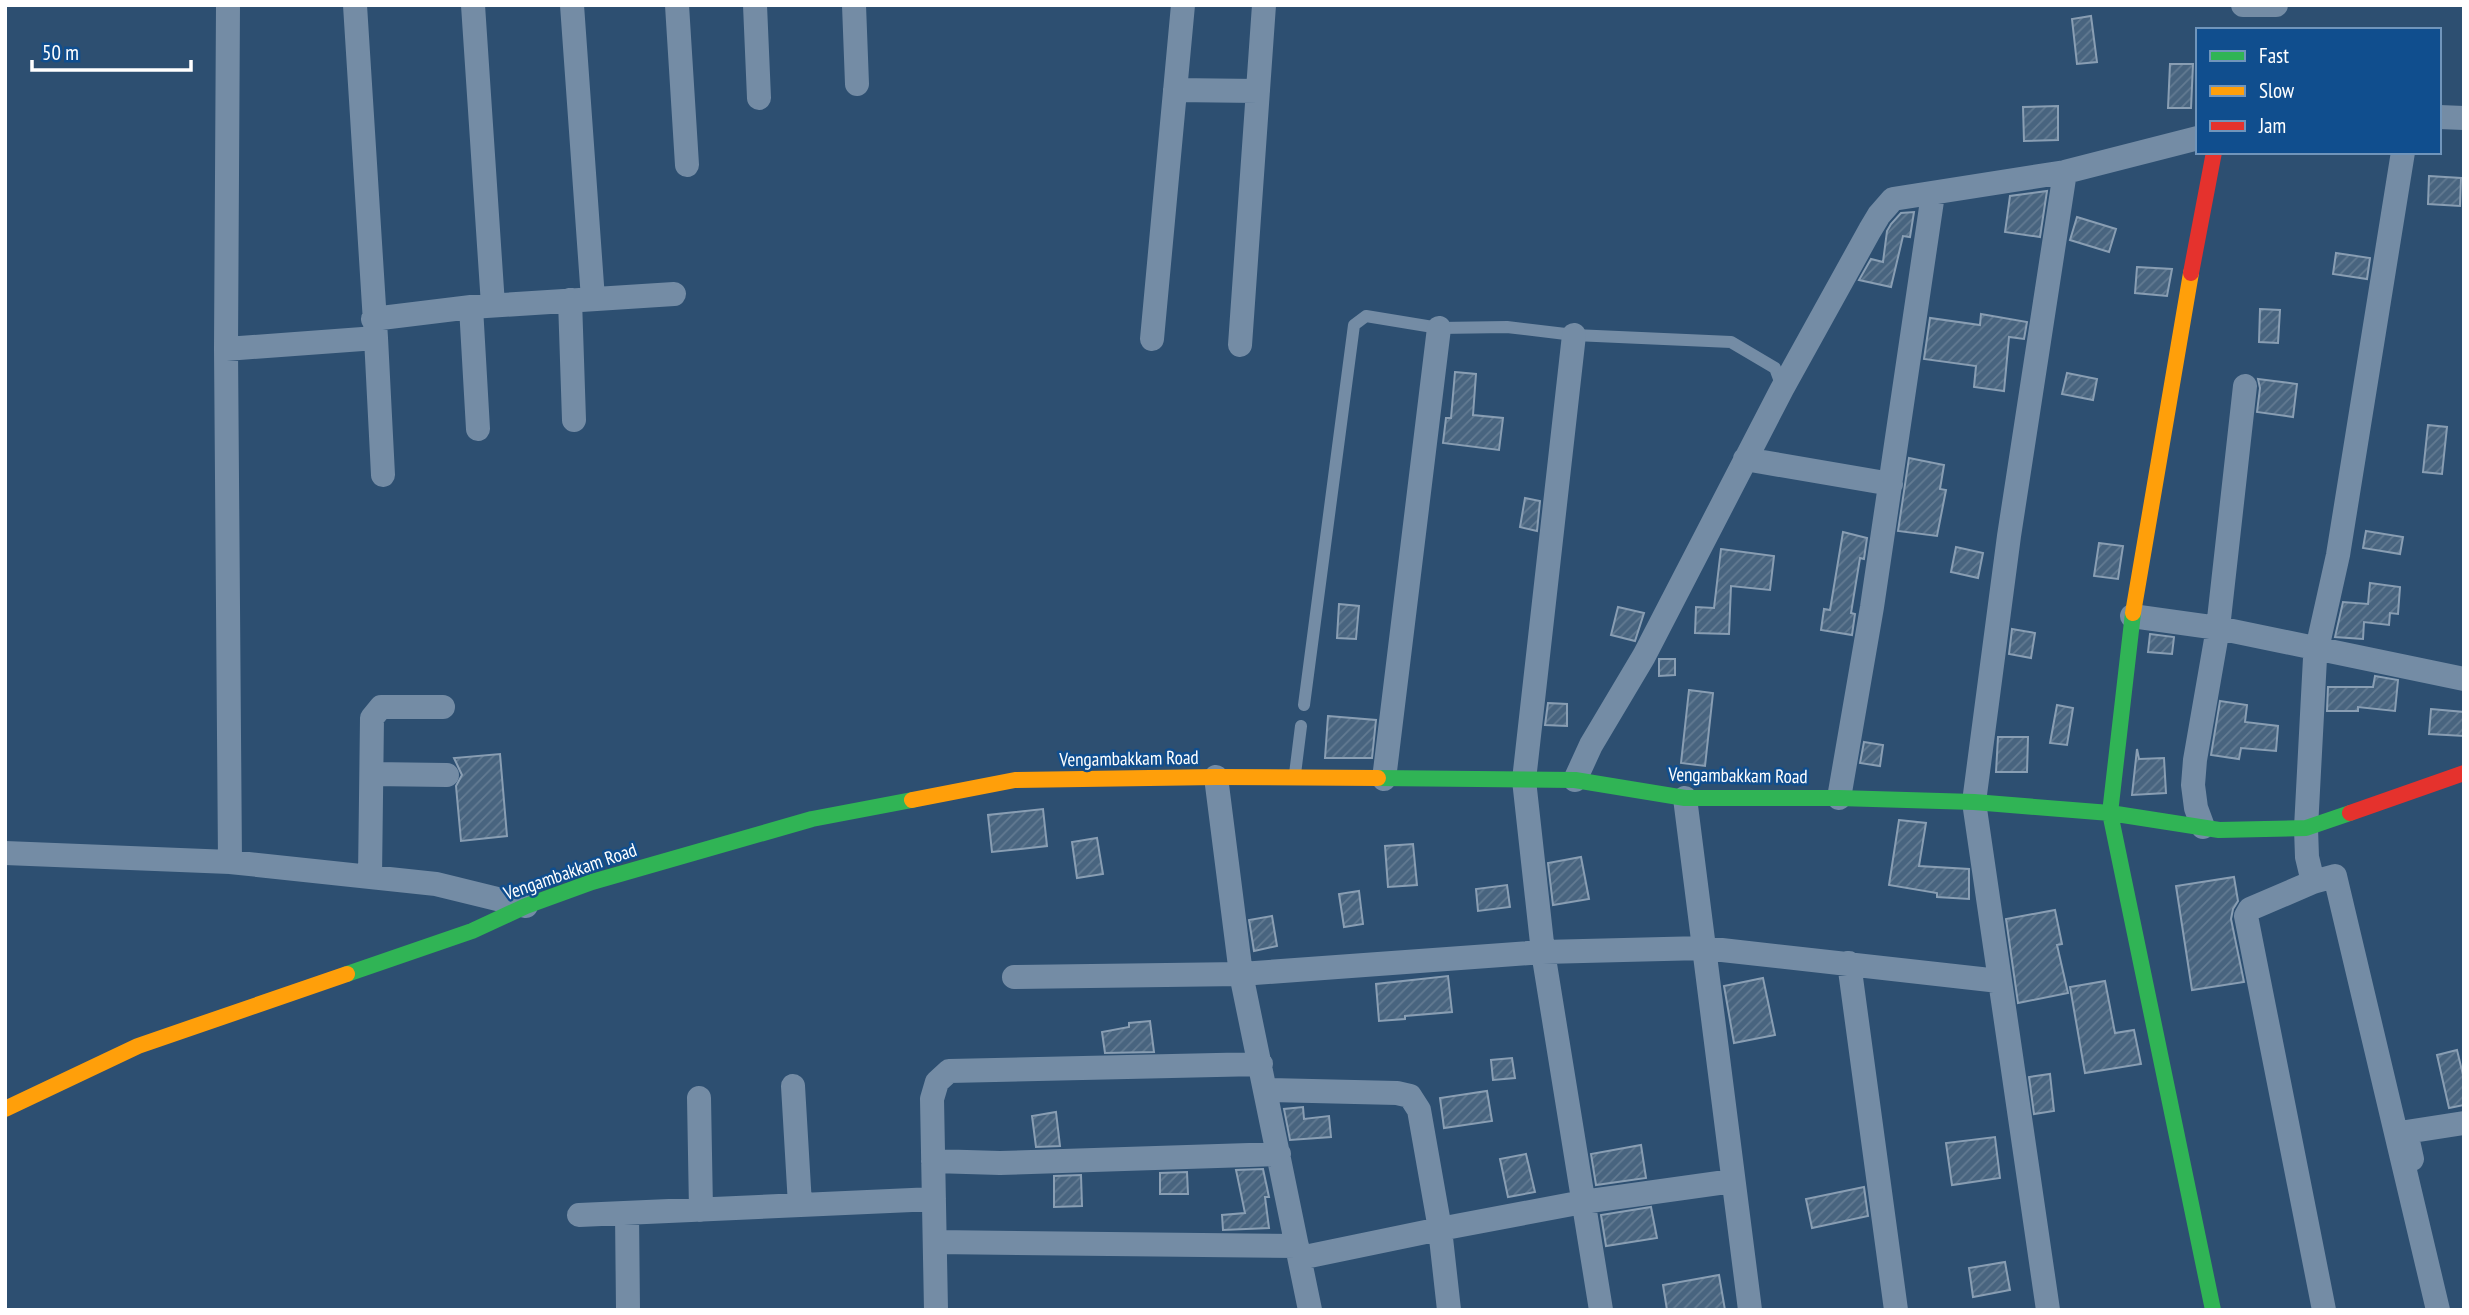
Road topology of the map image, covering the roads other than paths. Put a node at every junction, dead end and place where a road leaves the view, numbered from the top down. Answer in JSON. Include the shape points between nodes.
{"nodes":[{"id":1,"x":228,"y":5,"type":"edge"},
{"id":2,"x":355,"y":5,"type":"edge"},
{"id":3,"x":473,"y":5,"type":"edge"},
{"id":4,"x":572,"y":5,"type":"edge"},
{"id":5,"x":677,"y":5,"type":"edge"},
{"id":6,"x":755,"y":5,"type":"edge"},
{"id":7,"x":854,"y":5,"type":"edge"},
{"id":8,"x":1183,"y":5,"type":"edge"},
{"id":9,"x":1264,"y":5,"type":"edge"},
{"id":10,"x":2243,"y":5,"type":"edge"},
{"id":11,"x":2276,"y":5,"type":"edge"},
{"id":12,"x":857,"y":84,"type":"dead end"},
{"id":13,"x":1175,"y":90,"type":"junction"},
{"id":14,"x":1258,"y":91,"type":"junction"},
{"id":15,"x":759,"y":97,"type":"dead end"},
{"id":16,"x":2441,"y":117,"type":"edge"},
{"id":17,"x":2464,"y":118,"type":"edge"},
{"id":18,"x":2196,"y":139,"type":"edge"},
{"id":19,"x":2214,"y":154,"type":"edge"},
{"id":20,"x":2403,"y":154,"type":"edge"},
{"id":21,"x":687,"y":165,"type":"dead end"},
{"id":22,"x":2065,"y":172,"type":"junction"},
{"id":23,"x":1933,"y":194,"type":"junction"},
{"id":24,"x":674,"y":294,"type":"dead end"},
{"id":25,"x":581,"y":300,"type":"junction"},
{"id":26,"x":482,"y":306,"type":"junction"},
{"id":27,"x":374,"y":328,"type":"junction"},
{"id":28,"x":1438,"y":328,"type":"junction"},
{"id":29,"x":1574,"y":335,"type":"junction"},
{"id":30,"x":1152,"y":339,"type":"dead end"},
{"id":31,"x":1240,"y":345,"type":"dead end"},
{"id":32,"x":226,"y":349,"type":"junction"},
{"id":33,"x":2245,"y":386,"type":"dead end"},
{"id":34,"x":1782,"y":389,"type":"junction"},
{"id":35,"x":574,"y":420,"type":"dead end"},
{"id":36,"x":478,"y":429,"type":"dead end"},
{"id":37,"x":1745,"y":459,"type":"junction"},
{"id":38,"x":383,"y":475,"type":"dead end"},
{"id":39,"x":1891,"y":484,"type":"junction"},
{"id":40,"x":2132,"y":616,"type":"junction"},
{"id":41,"x":2218,"y":628,"type":"junction"},
{"id":42,"x":2318,"y":651,"type":"junction"},
{"id":43,"x":2464,"y":679,"type":"edge"},
{"id":44,"x":1304,"y":705,"type":"dead end"},
{"id":45,"x":443,"y":707,"type":"dead end"},
{"id":46,"x":1301,"y":726,"type":"dead end"},
{"id":47,"x":2464,"y":773,"type":"edge"},
{"id":48,"x":372,"y":774,"type":"junction"},
{"id":49,"x":447,"y":775,"type":"dead end"},
{"id":50,"x":1216,"y":778,"type":"junction"},
{"id":51,"x":1294,"y":778,"type":"junction"},
{"id":52,"x":1384,"y":779,"type":"junction"},
{"id":53,"x":1524,"y":779,"type":"junction"},
{"id":54,"x":1575,"y":780,"type":"junction"},
{"id":55,"x":1685,"y":798,"type":"junction"},
{"id":56,"x":1839,"y":798,"type":"junction"},
{"id":57,"x":1974,"y":802,"type":"junction"},
{"id":58,"x":2110,"y":813,"type":"junction"},
{"id":59,"x":2203,"y":827,"type":"junction"},
{"id":60,"x":2306,"y":828,"type":"junction"},
{"id":61,"x":5,"y":853,"type":"edge"},
{"id":62,"x":230,"y":862,"type":"junction"},
{"id":63,"x":370,"y":877,"type":"junction"},
{"id":64,"x":2313,"y":883,"type":"junction"},
{"id":65,"x":526,"y":906,"type":"junction"},
{"id":66,"x":1704,"y":948,"type":"junction"},
{"id":67,"x":1543,"y":952,"type":"junction"},
{"id":68,"x":1849,"y":963,"type":"junction"},
{"id":69,"x":1241,"y":974,"type":"junction"},
{"id":70,"x":1014,"y":976,"type":"dead end"},
{"id":71,"x":1999,"y":981,"type":"junction"},
{"id":72,"x":1261,"y":1064,"type":"junction"},
{"id":73,"x":793,"y":1086,"type":"dead end"},
{"id":74,"x":1266,"y":1090,"type":"junction"},
{"id":75,"x":699,"y":1098,"type":"dead end"},
{"id":76,"x":5,"y":1109,"type":"edge"},
{"id":77,"x":2464,"y":1123,"type":"edge"},
{"id":78,"x":1279,"y":1154,"type":"junction"},
{"id":79,"x":933,"y":1161,"type":"junction"},
{"id":80,"x":1733,"y":1181,"type":"junction"},
{"id":81,"x":934,"y":1199,"type":"junction"},
{"id":82,"x":1583,"y":1202,"type":"junction"},
{"id":83,"x":800,"y":1205,"type":"junction"},
{"id":84,"x":701,"y":1210,"type":"junction"},
{"id":85,"x":627,"y":1213,"type":"junction"},
{"id":86,"x":579,"y":1215,"type":"dead end"},
{"id":87,"x":1440,"y":1229,"type":"junction"},
{"id":88,"x":935,"y":1241,"type":"junction"},
{"id":89,"x":1299,"y":1252,"type":"junction"},
{"id":90,"x":628,"y":1310,"type":"edge"},
{"id":91,"x":936,"y":1310,"type":"edge"},
{"id":92,"x":1310,"y":1310,"type":"edge"},
{"id":93,"x":1449,"y":1310,"type":"edge"},
{"id":94,"x":1601,"y":1310,"type":"edge"},
{"id":95,"x":1750,"y":1310,"type":"edge"},
{"id":96,"x":1896,"y":1310,"type":"edge"},
{"id":97,"x":2048,"y":1310,"type":"edge"},
{"id":98,"x":2213,"y":1310,"type":"edge"},
{"id":99,"x":2324,"y":1310,"type":"edge"},
{"id":100,"x":2438,"y":1310,"type":"edge"},
{"id":101,"x":2445,"y":1310,"type":"edge"}],
"edges":[{"from":1,"to":32,"type":"street"},
{"from":2,"to":27,"type":"street"},
{"from":3,"to":26,"type":"street"},
{"from":4,"to":25,"type":"street"},
{"from":5,"to":21,"type":"street"},
{"from":6,"to":15,"type":"street"},
{"from":7,"to":12,"type":"street"},
{"from":8,"to":13,"type":"street"},
{"from":9,"to":14,"type":"street"},
{"from":10,"to":11,"type":"street"},
{"from":13,"to":14,"type":"street"},
{"from":13,"to":30,"type":"street"},
{"from":14,"to":31,"type":"street"},
{"from":16,"to":17,"type":"street"},
{"from":18,"to":22,"type":"street"},
{"from":19,"to":40,"type":"main road"},
{"from":20,"to":42,"type":"street"},
{"from":22,"to":23,"type":"street"},
{"from":22,"to":57,"type":"street"},
{"from":23,"to":34,"type":"street","via":[[1894,199],[1879,215]]},
{"from":23,"to":39,"type":"street"},
{"from":24,"to":25,"type":"street"},
{"from":25,"to":26,"type":"street"},
{"from":25,"to":35,"type":"street"},
{"from":26,"to":27,"type":"street"},
{"from":26,"to":36,"type":"street"},
{"from":27,"to":32,"type":"street"},
{"from":27,"to":38,"type":"street"},
{"from":28,"to":29,"type":"lane","via":[[1507,327]]},
{"from":28,"to":44,"type":"lane","via":[[1366,316],[1354,326]]},
{"from":28,"to":52,"type":"street"},
{"from":29,"to":34,"type":"lane","via":[[1731,342],[1775,368]]},
{"from":29,"to":53,"type":"street"},
{"from":32,"to":62,"type":"street"},
{"from":33,"to":41,"type":"street"},
{"from":34,"to":37,"type":"street"},
{"from":37,"to":39,"type":"street"},
{"from":37,"to":54,"type":"street"},
{"from":39,"to":56,"type":"street"},
{"from":40,"to":41,"type":"street"},
{"from":40,"to":58,"type":"main road"},
{"from":41,"to":42,"type":"street"},
{"from":41,"to":59,"type":"street","via":[[2193,785]]},
{"from":42,"to":43,"type":"street"},
{"from":42,"to":60,"type":"street"},
{"from":45,"to":48,"type":"street","via":[[382,707],[376,711],[372,718]]},
{"from":46,"to":51,"type":"lane"},
{"from":47,"to":60,"type":"main road","name":"Vengambakkam Road"},
{"from":48,"to":49,"type":"street"},
{"from":48,"to":63,"type":"street"},
{"from":50,"to":51,"type":"main road","name":"Vengambakkam Road"},
{"from":50,"to":65,"type":"main road","name":"Vengambakkam Road","via":[[1015,780],[812,819],[592,882]]},
{"from":50,"to":69,"type":"street"},
{"from":51,"to":52,"type":"main road","name":"Vengambakkam Road"},
{"from":52,"to":53,"type":"main road","name":"Vengambakkam Road"},
{"from":53,"to":54,"type":"main road","name":"Vengambakkam Road"},
{"from":53,"to":67,"type":"street"},
{"from":54,"to":55,"type":"main road","name":"Vengambakkam Road"},
{"from":55,"to":56,"type":"main road","name":"Vengambakkam Road"},
{"from":55,"to":66,"type":"street"},
{"from":56,"to":57,"type":"main road","name":"Vengambakkam Road"},
{"from":57,"to":58,"type":"main road","name":"Vengambakkam Road"},
{"from":57,"to":71,"type":"street"},
{"from":58,"to":59,"type":"main road","name":"Vengambakkam Road"},
{"from":58,"to":98,"type":"main road"},
{"from":59,"to":60,"type":"main road","name":"Vengambakkam Road"},
{"from":60,"to":64,"type":"street","via":[[2306,857]]},
{"from":61,"to":62,"type":"street"},
{"from":62,"to":63,"type":"street"},
{"from":63,"to":65,"type":"street","via":[[436,884]]},
{"from":64,"to":99,"type":"street","via":[[2250,909],[2246,916]]},
{"from":64,"to":100,"type":"street","via":[[2335,876]]},
{"from":65,"to":76,"type":"main road","name":"Vengambakkam Road","via":[[472,931],[138,1046]]},
{"from":66,"to":67,"type":"street"},
{"from":66,"to":68,"type":"street"},
{"from":66,"to":80,"type":"street"},
{"from":67,"to":69,"type":"street"},
{"from":67,"to":82,"type":"street"},
{"from":68,"to":71,"type":"street"},
{"from":68,"to":96,"type":"street"},
{"from":69,"to":70,"type":"street"},
{"from":69,"to":72,"type":"street"},
{"from":71,"to":97,"type":"street"},
{"from":72,"to":74,"type":"street"},
{"from":72,"to":79,"type":"street","via":[[949,1071],[937,1082],[932,1099]]},
{"from":73,"to":83,"type":"street"},
{"from":74,"to":78,"type":"street"},
{"from":74,"to":87,"type":"street","via":[[1410,1096],[1419,1110]]},
{"from":75,"to":84,"type":"street"},
{"from":77,"to":101,"type":"street","via":[[2406,1132]]},
{"from":78,"to":79,"type":"street"},
{"from":78,"to":89,"type":"street"},
{"from":79,"to":81,"type":"street"},
{"from":80,"to":82,"type":"street"},
{"from":80,"to":95,"type":"street"},
{"from":81,"to":83,"type":"street"},
{"from":81,"to":88,"type":"street"},
{"from":82,"to":87,"type":"street"},
{"from":82,"to":94,"type":"street"},
{"from":83,"to":84,"type":"street"},
{"from":84,"to":85,"type":"street"},
{"from":85,"to":86,"type":"street"},
{"from":85,"to":90,"type":"street"},
{"from":87,"to":89,"type":"street"},
{"from":87,"to":93,"type":"street"},
{"from":88,"to":89,"type":"street"},
{"from":88,"to":91,"type":"street"},
{"from":89,"to":92,"type":"street"}]}
